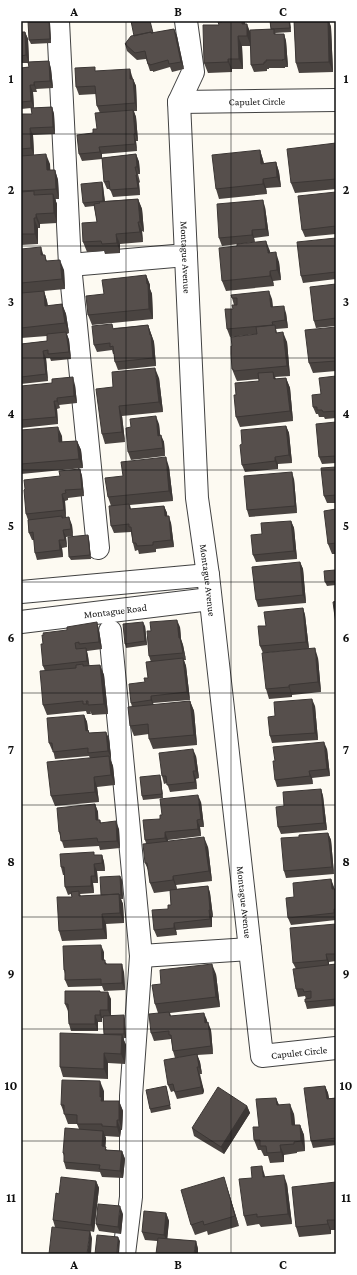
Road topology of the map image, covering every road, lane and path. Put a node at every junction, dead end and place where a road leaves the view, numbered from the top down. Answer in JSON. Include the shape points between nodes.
{"nodes":[{"id":1,"x":58,"y":21,"type":"edge"},
{"id":2,"x":186,"y":21,"type":"edge"},
{"id":3,"x":336,"y":100,"type":"edge"},
{"id":4,"x":179,"y":102,"type":"junction"},
{"id":5,"x":186,"y":255,"type":"junction"},
{"id":6,"x":70,"y":265,"type":"junction"},
{"id":7,"x":98,"y":548,"type":"dead end"},
{"id":8,"x":208,"y":575,"type":"junction"},
{"id":9,"x":21,"y":592,"type":"edge"},
{"id":10,"x":210,"y":599,"type":"junction"},
{"id":11,"x":21,"y":622,"type":"edge"},
{"id":12,"x":110,"y":631,"type":"dead end"},
{"id":13,"x":250,"y":949,"type":"junction"},
{"id":14,"x":140,"y":956,"type":"junction"},
{"id":15,"x":336,"y":1048,"type":"edge"},
{"id":16,"x":262,"y":1056,"type":"joint"},
{"id":17,"x":124,"y":1254,"type":"edge"}],
"edges":[{"from":1,"to":6,"type":"street"},
{"from":2,"to":4,"type":"street","via":[[193,72]]},
{"from":3,"to":4,"type":"street","name":"Capulet Circle"},
{"from":4,"to":5,"type":"street","name":"Montague Avenue"},
{"from":5,"to":6,"type":"street"},
{"from":5,"to":8,"type":"street","name":"Montague Avenue","via":[[197,498]]},
{"from":6,"to":7,"type":"street"},
{"from":8,"to":9,"type":"street"},
{"from":8,"to":10,"type":"street","name":"Montague Avenue"},
{"from":10,"to":11,"type":"street","name":"Montague Road"},
{"from":10,"to":13,"type":"street","name":"Montague Avenue"},
{"from":12,"to":14,"type":"street"},
{"from":13,"to":14,"type":"street"},
{"from":13,"to":16,"type":"street","name":"Montague Avenue"},
{"from":14,"to":17,"type":"street","via":[[131,1096],[131,1197]]},
{"from":15,"to":16,"type":"street","name":"Capulet Circle"}]}
